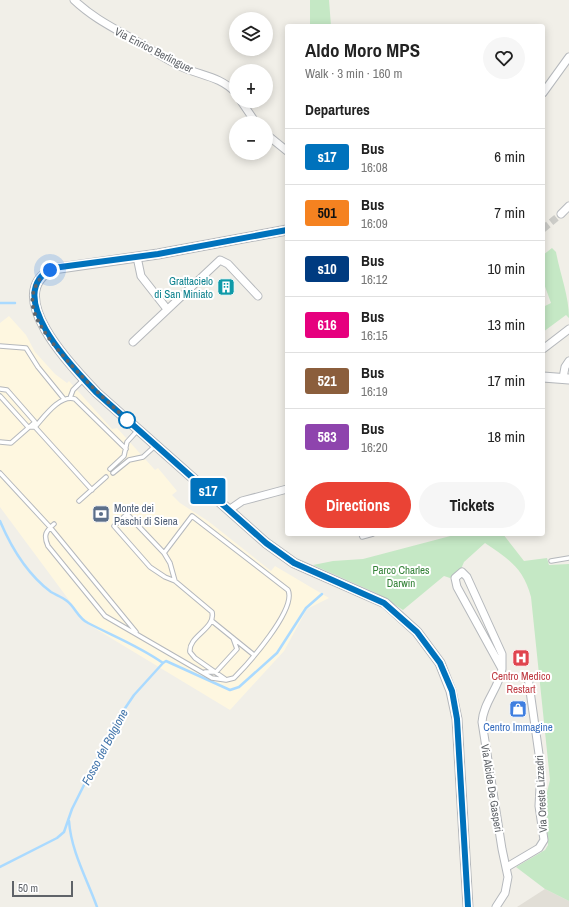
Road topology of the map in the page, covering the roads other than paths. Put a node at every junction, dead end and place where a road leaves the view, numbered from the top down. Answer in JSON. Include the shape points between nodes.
{"nodes":[{"id":1,"x":74,"y":0,"type":"edge"},
{"id":2,"x":569,"y":57,"type":"edge"},
{"id":3,"x":229,"y":87,"type":"edge"},
{"id":4,"x":545,"y":90,"type":"edge"},
{"id":5,"x":273,"y":140,"type":"edge"},
{"id":6,"x":285,"y":149,"type":"edge"},
{"id":7,"x":569,"y":206,"type":"edge"},
{"id":8,"x":561,"y":214,"type":"tunnel mouth"},
{"id":9,"x":285,"y":230,"type":"edge"},
{"id":10,"x":137,"y":257,"type":"junction"},
{"id":11,"x":258,"y":296,"type":"dead end"},
{"id":12,"x":167,"y":309,"type":"junction"},
{"id":13,"x":569,"y":329,"type":"edge"},
{"id":14,"x":133,"y":342,"type":"dead end"},
{"id":15,"x":0,"y":346,"type":"edge"},
{"id":16,"x":545,"y":347,"type":"edge"},
{"id":17,"x":569,"y":361,"type":"edge"},
{"id":18,"x":545,"y":377,"type":"edge"},
{"id":19,"x":566,"y":378,"type":"edge"},
{"id":20,"x":84,"y":379,"type":"junction"},
{"id":21,"x":0,"y":389,"type":"edge"},
{"id":22,"x":0,"y":396,"type":"edge"},
{"id":23,"x":70,"y":398,"type":"junction"},
{"id":24,"x":64,"y":399,"type":"junction"},
{"id":25,"x":35,"y":422,"type":"junction"},
{"id":26,"x":35,"y":427,"type":"junction"},
{"id":27,"x":28,"y":428,"type":"junction"},
{"id":28,"x":138,"y":430,"type":"junction"},
{"id":29,"x":0,"y":442,"type":"edge"},
{"id":30,"x":156,"y":445,"type":"junction"},
{"id":31,"x":126,"y":449,"type":"junction"},
{"id":32,"x":110,"y":469,"type":"dead end"},
{"id":33,"x":0,"y":472,"type":"edge"},
{"id":34,"x":114,"y":472,"type":"dead end"},
{"id":35,"x":106,"y":477,"type":"dead end"},
{"id":36,"x":92,"y":490,"type":"junction"},
{"id":37,"x":285,"y":490,"type":"edge"},
{"id":38,"x":79,"y":501,"type":"dead end"},
{"id":39,"x":229,"y":510,"type":"junction"},
{"id":40,"x":54,"y":524,"type":"dead end"},
{"id":41,"x":50,"y":527,"type":"junction"},
{"id":42,"x":164,"y":553,"type":"junction"},
{"id":43,"x":569,"y":558,"type":"edge"},
{"id":44,"x":551,"y":561,"type":"dead end"},
{"id":45,"x":175,"y":581,"type":"junction"},
{"id":46,"x":212,"y":621,"type":"junction"},
{"id":47,"x":138,"y":635,"type":"junction"},
{"id":48,"x":233,"y":638,"type":"junction"},
{"id":49,"x":254,"y":655,"type":"junction"},
{"id":50,"x":502,"y":669,"type":"junction"},
{"id":51,"x":203,"y":672,"type":"junction"},
{"id":52,"x":216,"y":672,"type":"junction"},
{"id":53,"x":528,"y":677,"type":"dead end"},
{"id":54,"x":226,"y":680,"type":"junction"},
{"id":55,"x":507,"y":867,"type":"junction"},
{"id":56,"x":468,"y":907,"type":"edge"},
{"id":57,"x":496,"y":907,"type":"edge"}],
"edges":[{"from":1,"to":3,"type":"street","name":"Via Enrico Berlinguer","via":[[111,28],[186,68],[212,76]]},
{"from":2,"to":4,"type":"street"},
{"from":5,"to":6,"type":"street"},
{"from":7,"to":8,"type":"street"},
{"from":9,"to":10,"type":"street"},
{"from":10,"to":12,"type":"street","via":[[141,276]]},
{"from":10,"to":20,"type":"street","via":[[57,268],[46,273],[36,284],[32,301],[36,316],[54,343]]},
{"from":11,"to":12,"type":"street","via":[[228,264],[220,260]]},
{"from":12,"to":14,"type":"street"},
{"from":13,"to":16,"type":"street"},
{"from":15,"to":24,"type":"lane","via":[[26,348]]},
{"from":17,"to":19,"type":"street","via":[[565,366]]},
{"from":18,"to":19,"type":"street"},
{"from":20,"to":23,"type":"lane","via":[[73,390]]},
{"from":20,"to":28,"type":"street"},
{"from":21,"to":25,"type":"lane","via":[[6,390]]},
{"from":22,"to":27,"type":"lane"},
{"from":23,"to":24,"type":"lane"},
{"from":23,"to":31,"type":"lane","via":[[79,401]]},
{"from":24,"to":26,"type":"lane"},
{"from":25,"to":26,"type":"lane"},
{"from":25,"to":27,"type":"lane"},
{"from":26,"to":27,"type":"lane"},
{"from":26,"to":36,"type":"lane"},
{"from":27,"to":29,"type":"lane","via":[[11,443]]},
{"from":28,"to":30,"type":"street"},
{"from":28,"to":31,"type":"lane","via":[[127,442]]},
{"from":30,"to":34,"type":"lane","via":[[143,457],[129,460]]},
{"from":30,"to":39,"type":"street"},
{"from":31,"to":32,"type":"lane","via":[[124,456]]},
{"from":33,"to":41,"type":"lane"},
{"from":35,"to":36,"type":"lane"},
{"from":36,"to":38,"type":"lane"},
{"from":37,"to":39,"type":"street","via":[[242,501]]},
{"from":39,"to":56,"type":"street","via":[[288,559],[390,607],[417,632],[440,663],[452,691],[457,719]]},
{"from":40,"to":41,"type":"lane"},
{"from":41,"to":47,"type":"lane"},
{"from":41,"to":47,"type":"lane","via":[[45,534],[48,546],[101,613]]},
{"from":42,"to":45,"type":"lane"},
{"from":42,"to":45,"type":"lane","via":[[128,514],[114,526],[150,567],[165,578]]},
{"from":42,"to":49,"type":"lane","via":[[192,516],[288,590],[290,597],[287,610]]},
{"from":43,"to":44,"type":"lane"},
{"from":45,"to":46,"type":"lane","via":[[211,611]]},
{"from":46,"to":48,"type":"lane"},
{"from":46,"to":52,"type":"lane","via":[[190,648],[195,658]]},
{"from":47,"to":51,"type":"lane"},
{"from":48,"to":49,"type":"lane"},
{"from":48,"to":52,"type":"lane","via":[[237,646],[236,651]]},
{"from":49,"to":54,"type":"lane","via":[[234,678]]},
{"from":50,"to":50,"type":"street","name":"Via Alcide De Gasperi","via":[[502,654],[467,577],[460,573],[455,578],[457,586]]},
{"from":50,"to":55,"type":"street","name":"Via Alcide De Gasperi","via":[[483,713],[482,722]]},
{"from":51,"to":52,"type":"lane"},
{"from":51,"to":54,"type":"lane","via":[[212,678]]},
{"from":52,"to":54,"type":"lane"},
{"from":53,"to":55,"type":"street","name":"Via Oreste Lizzadri","via":[[541,768],[540,809],[544,840],[539,848]]},
{"from":55,"to":57,"type":"street","name":"Via Alcide De Gasperi","via":[[506,890]]}]}
